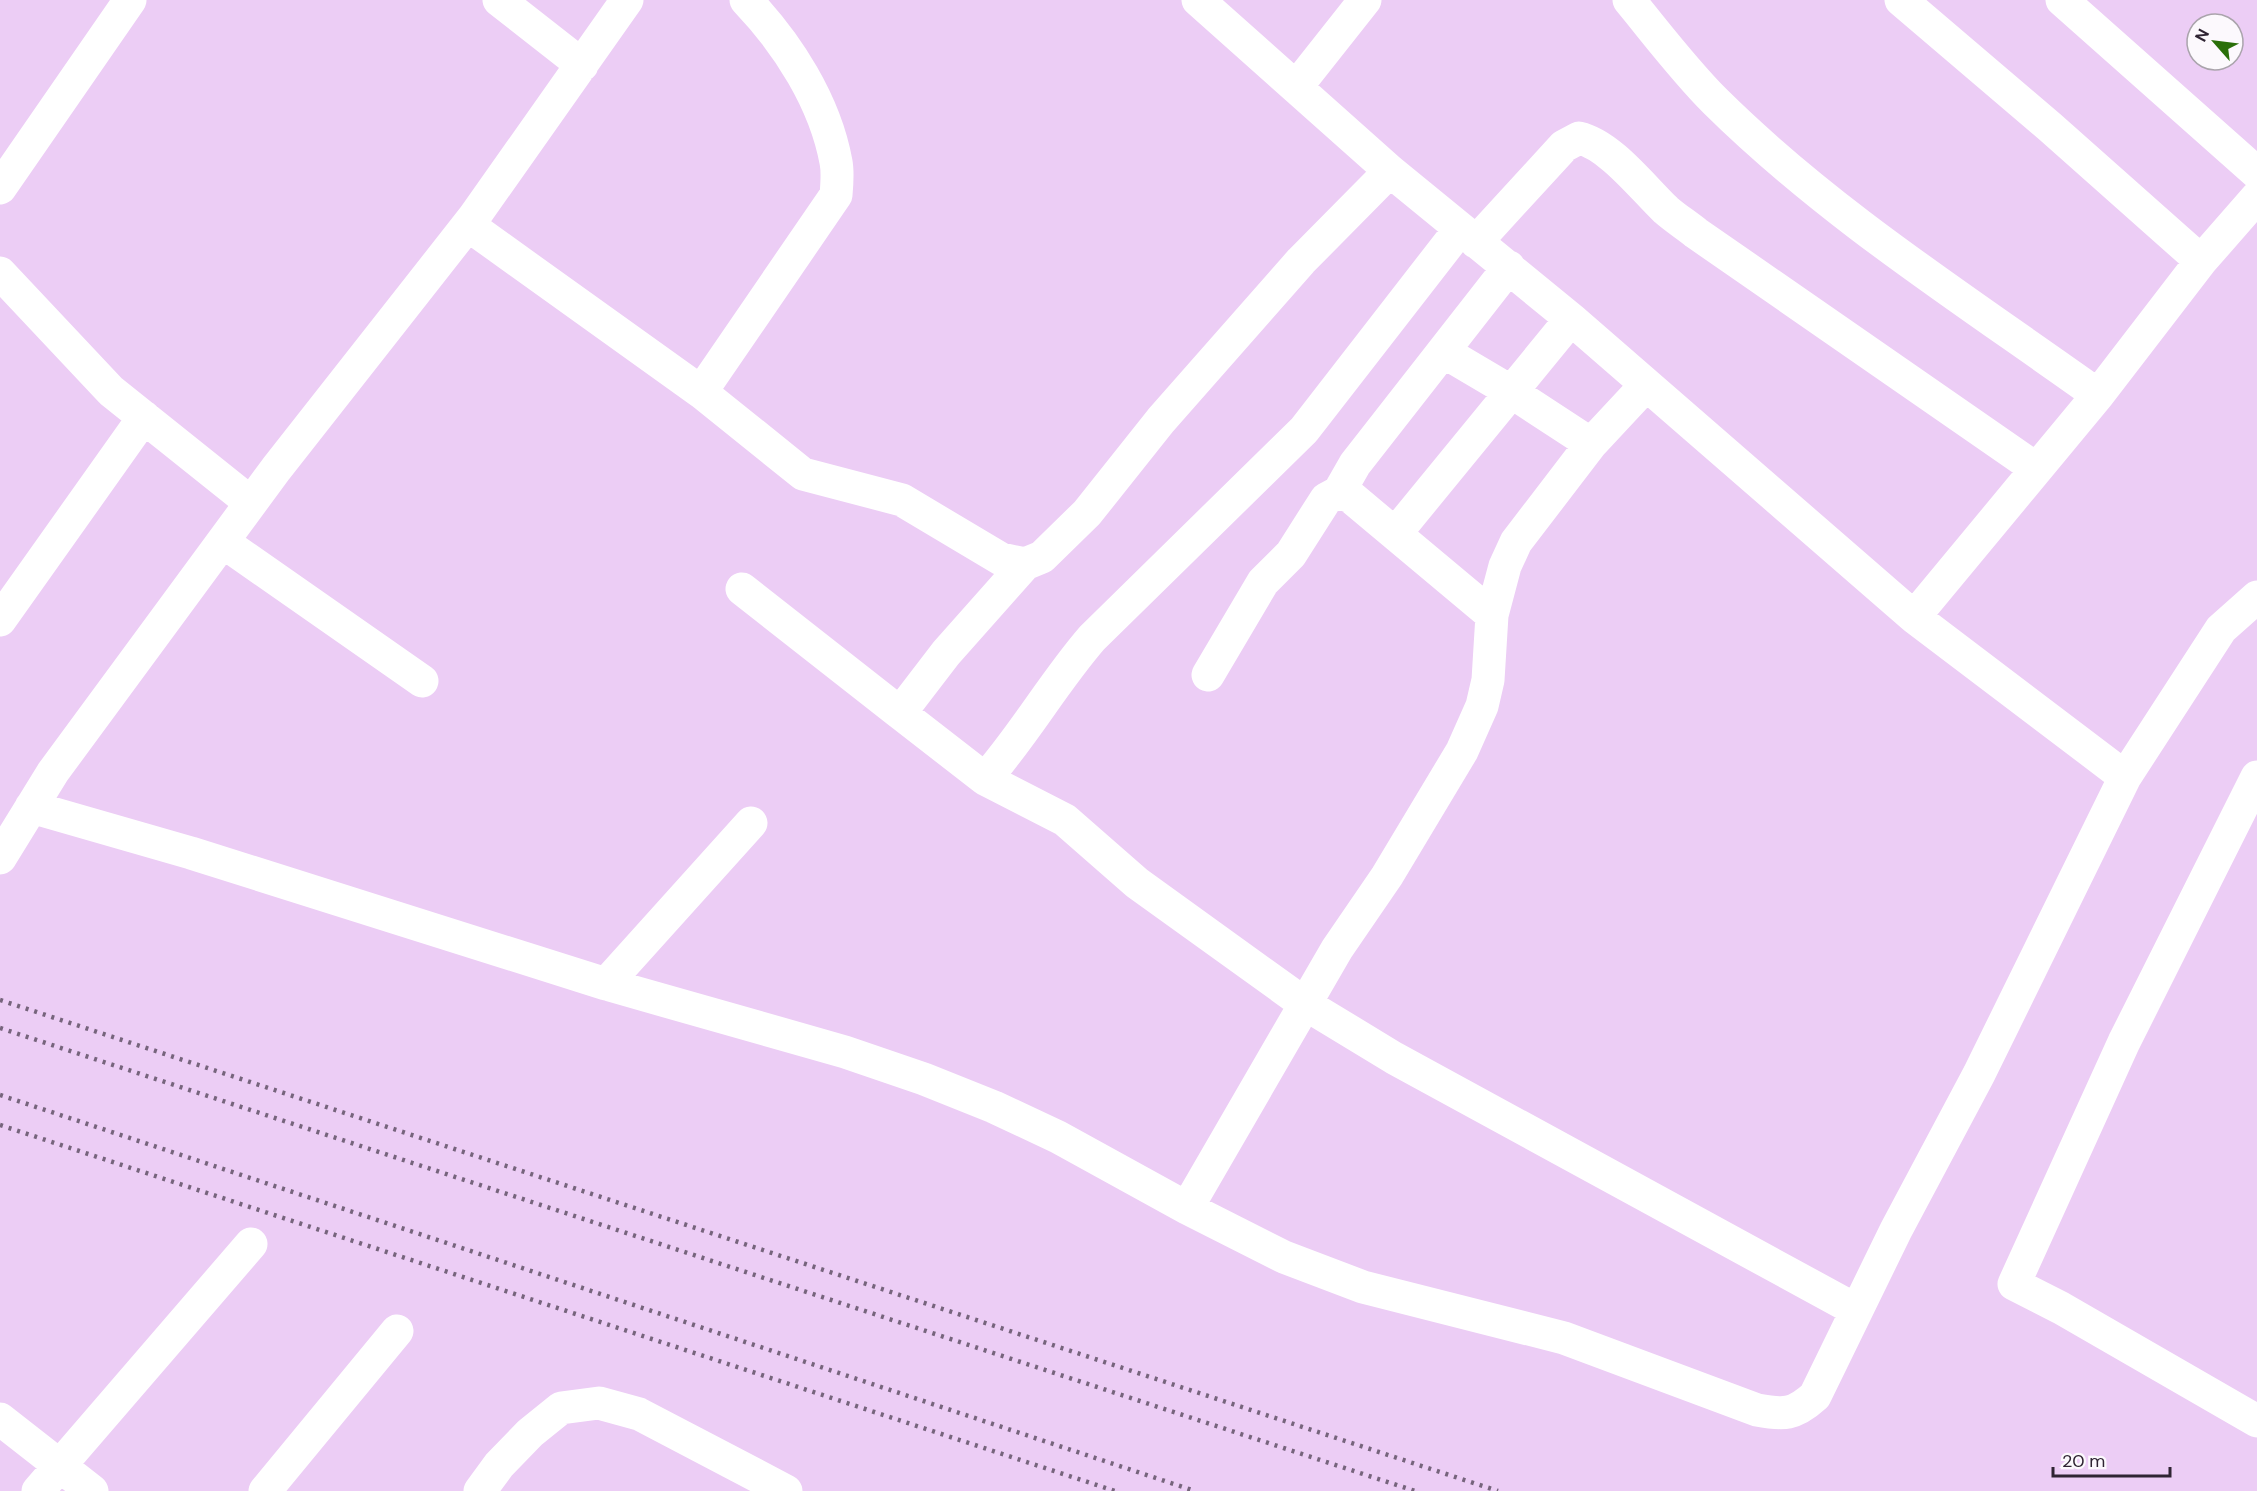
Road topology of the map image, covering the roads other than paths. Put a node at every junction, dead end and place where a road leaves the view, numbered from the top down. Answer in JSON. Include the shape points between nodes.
{"nodes":[{"id":1,"x":130,"y":0,"type":"edge"},
{"id":2,"x":500,"y":0,"type":"edge"},
{"id":3,"x":627,"y":0,"type":"edge"},
{"id":4,"x":746,"y":0,"type":"edge"},
{"id":5,"x":1198,"y":0,"type":"edge"},
{"id":6,"x":1365,"y":0,"type":"edge"},
{"id":7,"x":1629,"y":0,"type":"edge"},
{"id":8,"x":1901,"y":0,"type":"edge"},
{"id":9,"x":2062,"y":0,"type":"edge"},
{"id":10,"x":582,"y":65,"type":"junction"},
{"id":11,"x":1297,"y":86,"type":"junction"},
{"id":12,"x":1390,"y":171,"type":"junction"},
{"id":13,"x":2257,"y":173,"type":"edge"},
{"id":14,"x":0,"y":188,"type":"edge"},
{"id":15,"x":2257,"y":196,"type":"edge"},
{"id":16,"x":468,"y":225,"type":"junction"},
{"id":17,"x":1468,"y":235,"type":"junction"},
{"id":18,"x":2201,"y":261,"type":"junction"},
{"id":19,"x":1509,"y":267,"type":"junction"},
{"id":20,"x":0,"y":273,"type":"edge"},
{"id":21,"x":1571,"y":319,"type":"junction"},
{"id":22,"x":1444,"y":352,"type":"junction"},
{"id":23,"x":1646,"y":385,"type":"junction"},
{"id":24,"x":1510,"y":391,"type":"junction"},
{"id":25,"x":701,"y":392,"type":"junction"},
{"id":26,"x":2098,"y":395,"type":"junction"},
{"id":27,"x":144,"y":417,"type":"junction"},
{"id":28,"x":1591,"y":444,"type":"junction"},
{"id":29,"x":2035,"y":468,"type":"junction"},
{"id":30,"x":1339,"y":492,"type":"junction"},
{"id":31,"x":251,"y":503,"type":"junction"},
{"id":32,"x":1395,"y":534,"type":"junction"},
{"id":33,"x":223,"y":542,"type":"junction"},
{"id":34,"x":1025,"y":564,"type":"junction"},
{"id":35,"x":742,"y":589,"type":"dead end"},
{"id":36,"x":2257,"y":597,"type":"edge"},
{"id":37,"x":1492,"y":615,"type":"junction"},
{"id":38,"x":1914,"y":617,"type":"junction"},
{"id":39,"x":0,"y":620,"type":"edge"},
{"id":40,"x":1208,"y":675,"type":"dead end"},
{"id":41,"x":422,"y":681,"type":"dead end"},
{"id":42,"x":900,"y":713,"type":"junction"},
{"id":43,"x":2125,"y":777,"type":"junction"},
{"id":44,"x":2257,"y":777,"type":"edge"},
{"id":45,"x":985,"y":779,"type":"junction"},
{"id":46,"x":31,"y":807,"type":"junction"},
{"id":47,"x":751,"y":823,"type":"dead end"},
{"id":48,"x":0,"y":858,"type":"edge"},
{"id":49,"x":606,"y":984,"type":"junction"},
{"id":50,"x":1305,"y":1004,"type":"junction"},
{"id":51,"x":1187,"y":1208,"type":"junction"},
{"id":52,"x":251,"y":1244,"type":"dead end"},
{"id":53,"x":1856,"y":1310,"type":"junction"},
{"id":54,"x":397,"y":1330,"type":"dead end"},
{"id":55,"x":2255,"y":1417,"type":"edge"},
{"id":56,"x":0,"y":1419,"type":"edge"},
{"id":57,"x":61,"y":1464,"type":"junction"},
{"id":58,"x":38,"y":1491,"type":"edge"},
{"id":59,"x":92,"y":1491,"type":"edge"},
{"id":60,"x":265,"y":1491,"type":"edge"},
{"id":61,"x":480,"y":1491,"type":"edge"},
{"id":62,"x":786,"y":1491,"type":"edge"}],
"edges":[{"from":1,"to":14,"type":"street"},
{"from":2,"to":10,"type":"street"},
{"from":3,"to":10,"type":"street"},
{"from":4,"to":25,"type":"street","via":[[809,85],[837,164],[836,195]]},
{"from":5,"to":11,"type":"street"},
{"from":6,"to":11,"type":"street"},
{"from":7,"to":26,"type":"street","via":[[1714,100],[1772,153],[1875,235]]},
{"from":8,"to":18,"type":"street"},
{"from":9,"to":13,"type":"street"},
{"from":10,"to":16,"type":"street"},
{"from":11,"to":12,"type":"street"},
{"from":12,"to":17,"type":"street"},
{"from":12,"to":34,"type":"street","via":[[1286,279],[1161,420],[1087,513],[1042,557]]},
{"from":15,"to":18,"type":"street"},
{"from":16,"to":25,"type":"street"},
{"from":16,"to":31,"type":"street"},
{"from":17,"to":19,"type":"street"},
{"from":17,"to":29,"type":"street","via":[[1564,146],[1579,138],[1590,141],[1696,233]]},
{"from":17,"to":45,"type":"street","via":[[1304,430],[1092,638]]},
{"from":18,"to":26,"type":"street"},
{"from":19,"to":21,"type":"street"},
{"from":19,"to":22,"type":"street"},
{"from":20,"to":27,"type":"street","via":[[111,390]]},
{"from":21,"to":23,"type":"street"},
{"from":21,"to":24,"type":"street"},
{"from":22,"to":24,"type":"street"},
{"from":22,"to":30,"type":"street","via":[[1355,464]]},
{"from":23,"to":28,"type":"street"},
{"from":23,"to":38,"type":"street"},
{"from":24,"to":28,"type":"street"},
{"from":24,"to":32,"type":"street"},
{"from":25,"to":34,"type":"street","via":[[803,474],[902,500],[1001,559]]},
{"from":26,"to":29,"type":"street"},
{"from":27,"to":31,"type":"street"},
{"from":27,"to":39,"type":"street"},
{"from":28,"to":37,"type":"street","via":[[1516,542]]},
{"from":29,"to":38,"type":"street"},
{"from":30,"to":32,"type":"street"},
{"from":30,"to":40,"type":"street","via":[[1326,499],[1291,554],[1263,582]]},
{"from":31,"to":33,"type":"street"},
{"from":32,"to":37,"type":"street"},
{"from":33,"to":41,"type":"street"},
{"from":33,"to":46,"type":"street"},
{"from":34,"to":42,"type":"street","via":[[946,653]]},
{"from":35,"to":42,"type":"street"},
{"from":36,"to":43,"type":"street","via":[[2221,629]]},
{"from":37,"to":50,"type":"street","via":[[1484,698],[1462,751]]},
{"from":38,"to":43,"type":"street"},
{"from":42,"to":45,"type":"street"},
{"from":43,"to":53,"type":"street","via":[[1979,1074]]},
{"from":44,"to":55,"type":"street","via":[[2124,1042],[2014,1284]]},
{"from":45,"to":50,"type":"street","via":[[1065,820],[1137,884]]},
{"from":46,"to":48,"type":"street"},
{"from":46,"to":49,"type":"street","via":[[191,853]]},
{"from":47,"to":49,"type":"street"},
{"from":49,"to":51,"type":"street","via":[[845,1052],[924,1079],[1058,1137]]},
{"from":50,"to":51,"type":"street"},
{"from":50,"to":53,"type":"street","via":[[1394,1058]]},
{"from":51,"to":53,"type":"street","via":[[1284,1257],[1364,1287],[1564,1338],[1757,1410],[1783,1415],[1803,1407],[1815,1396]]},
{"from":52,"to":57,"type":"street"},
{"from":54,"to":60,"type":"street"},
{"from":56,"to":57,"type":"street"},
{"from":57,"to":58,"type":"street"},
{"from":57,"to":59,"type":"street"},
{"from":61,"to":62,"type":"street","via":[[530,1433],[561,1408],[599,1403],[639,1414]]}]}
